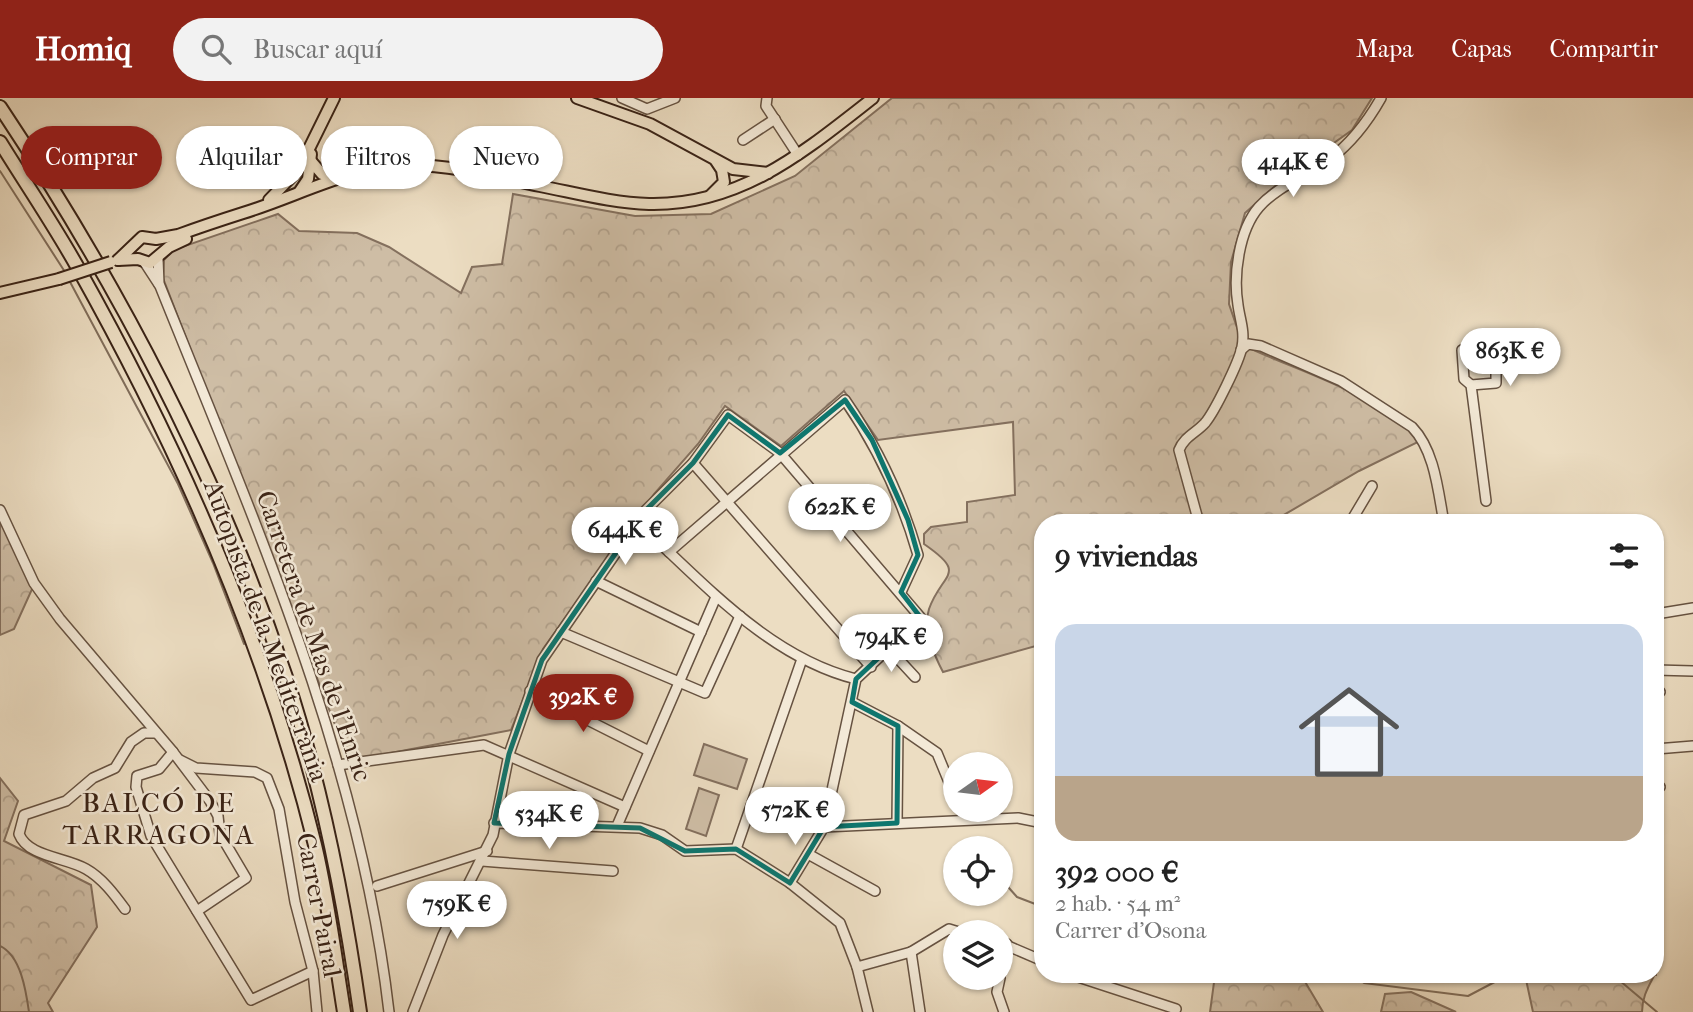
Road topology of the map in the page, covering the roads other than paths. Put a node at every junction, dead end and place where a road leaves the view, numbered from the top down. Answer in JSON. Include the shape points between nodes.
{"nodes":[{"id":1,"x":334,"y":98,"type":"edge"},
{"id":2,"x":622,"y":98,"type":"edge"},
{"id":3,"x":675,"y":98,"type":"edge"},
{"id":4,"x":767,"y":98,"type":"edge"},
{"id":5,"x":873,"y":98,"type":"edge"},
{"id":6,"x":1381,"y":98,"type":"edge"},
{"id":7,"x":597,"y":100,"type":"edge"},
{"id":8,"x":0,"y":107,"type":"edge"},
{"id":9,"x":775,"y":119,"type":"junction"},
{"id":10,"x":743,"y":141,"type":"dead end"},
{"id":11,"x":0,"y":142,"type":"edge"},
{"id":12,"x":313,"y":144,"type":"junction"},
{"id":13,"x":798,"y":155,"type":"junction"},
{"id":14,"x":310,"y":160,"type":"junction"},
{"id":15,"x":435,"y":167,"type":"edge"},
{"id":16,"x":321,"y":173,"type":"edge"},
{"id":17,"x":771,"y":173,"type":"junction"},
{"id":18,"x":732,"y":180,"type":"junction"},
{"id":19,"x":321,"y":184,"type":"edge"},
{"id":20,"x":300,"y":192,"type":"junction"},
{"id":21,"x":263,"y":205,"type":"junction"},
{"id":22,"x":243,"y":213,"type":"junction"},
{"id":23,"x":156,"y":239,"type":"junction"},
{"id":24,"x":135,"y":244,"type":"junction"},
{"id":25,"x":160,"y":256,"type":"junction"},
{"id":26,"x":114,"y":261,"type":"junction"},
{"id":27,"x":141,"y":261,"type":"junction"},
{"id":28,"x":160,"y":286,"type":"junction"},
{"id":29,"x":0,"y":293,"type":"edge"},
{"id":30,"x":1496,"y":348,"type":"dead end"},
{"id":31,"x":1241,"y":350,"type":"junction"},
{"id":32,"x":1462,"y":350,"type":"dead end"},
{"id":33,"x":1471,"y":385,"type":"junction"},
{"id":34,"x":780,"y":453,"type":"junction"},
{"id":35,"x":694,"y":463,"type":"junction"},
{"id":36,"x":1373,"y":486,"type":"dead end"},
{"id":37,"x":1486,"y":501,"type":"dead end"},
{"id":38,"x":727,"y":502,"type":"junction"},
{"id":39,"x":0,"y":510,"type":"edge"},
{"id":40,"x":1197,"y":514,"type":"edge"},
{"id":41,"x":1356,"y":514,"type":"edge"},
{"id":42,"x":1442,"y":514,"type":"edge"},
{"id":43,"x":638,"y":523,"type":"junction"},
{"id":44,"x":669,"y":552,"type":"junction"},
{"id":45,"x":596,"y":581,"type":"junction"},
{"id":46,"x":901,"y":592,"type":"junction"},
{"id":47,"x":716,"y":597,"type":"junction"},
{"id":48,"x":1693,"y":608,"type":"edge"},
{"id":49,"x":1664,"y":613,"type":"edge"},
{"id":50,"x":740,"y":616,"type":"junction"},
{"id":51,"x":561,"y":632,"type":"junction"},
{"id":52,"x":701,"y":632,"type":"junction"},
{"id":53,"x":890,"y":650,"type":"junction"},
{"id":54,"x":802,"y":659,"type":"junction"},
{"id":55,"x":871,"y":667,"type":"junction"},
{"id":56,"x":1664,"y":670,"type":"edge"},
{"id":57,"x":1693,"y":671,"type":"edge"},
{"id":58,"x":915,"y":677,"type":"dead end"},
{"id":59,"x":856,"y":679,"type":"junction"},
{"id":60,"x":679,"y":682,"type":"junction"},
{"id":61,"x":530,"y":691,"type":"junction"},
{"id":62,"x":852,"y":702,"type":"junction"},
{"id":63,"x":898,"y":726,"type":"junction"},
{"id":64,"x":156,"y":733,"type":"junction"},
{"id":65,"x":1693,"y":746,"type":"edge"},
{"id":66,"x":1664,"y":748,"type":"edge"},
{"id":67,"x":649,"y":751,"type":"junction"},
{"id":68,"x":509,"y":754,"type":"junction"},
{"id":69,"x":174,"y":755,"type":"junction"},
{"id":70,"x":338,"y":765,"type":"junction"},
{"id":71,"x":943,"y":769,"type":"edge"},
{"id":72,"x":625,"y":807,"type":"junction"},
{"id":73,"x":1013,"y":818,"type":"edge"},
{"id":74,"x":1034,"y":821,"type":"edge"},
{"id":75,"x":943,"y":822,"type":"edge"},
{"id":76,"x":494,"y":823,"type":"junction"},
{"id":77,"x":897,"y":824,"type":"junction"},
{"id":78,"x":617,"y":827,"type":"junction"},
{"id":79,"x":824,"y":827,"type":"junction"},
{"id":80,"x":736,"y":849,"type":"junction"},
{"id":81,"x":487,"y":851,"type":"junction"},
{"id":82,"x":808,"y":854,"type":"junction"},
{"id":83,"x":482,"y":861,"type":"junction"},
{"id":84,"x":613,"y":871,"type":"dead end"},
{"id":85,"x":790,"y":883,"type":"junction"},
{"id":86,"x":377,"y":886,"type":"dead end"},
{"id":87,"x":875,"y":891,"type":"dead end"},
{"id":88,"x":125,"y":909,"type":"dead end"},
{"id":89,"x":197,"y":911,"type":"junction"},
{"id":90,"x":943,"y":933,"type":"edge"},
{"id":91,"x":1013,"y":948,"type":"edge"},
{"id":92,"x":911,"y":952,"type":"junction"},
{"id":93,"x":1034,"y":957,"type":"edge"},
{"id":94,"x":857,"y":967,"type":"junction"},
{"id":95,"x":313,"y":971,"type":"junction"},
{"id":96,"x":1096,"y":983,"type":"edge"},
{"id":97,"x":997,"y":990,"type":"edge"},
{"id":98,"x":1176,"y":1009,"type":"dead end"},
{"id":99,"x":317,"y":1012,"type":"edge"},
{"id":100,"x":344,"y":1012,"type":"edge"},
{"id":101,"x":360,"y":1012,"type":"edge"},
{"id":102,"x":389,"y":1012,"type":"edge"},
{"id":103,"x":413,"y":1012,"type":"edge"},
{"id":104,"x":868,"y":1012,"type":"edge"},
{"id":105,"x":920,"y":1012,"type":"edge"},
{"id":106,"x":1004,"y":1012,"type":"edge"}],
"edges":[{"from":1,"to":12,"type":"main road"},
{"from":2,"to":3,"type":"street","via":[[646,109]]},
{"from":4,"to":9,"type":"street","via":[[766,106]]},
{"from":5,"to":13,"type":"main road"},
{"from":6,"to":31,"type":"street","via":[[1355,135],[1329,159],[1286,184],[1258,208],[1236,273],[1244,328]]},
{"from":7,"to":18,"type":"main road","via":[[716,161]]},
{"from":8,"to":101,"type":"highway","name":"Autopista de la Mediterrània","via":[[136,332],[234,540],[286,678],[309,758],[333,855]]},
{"from":9,"to":10,"type":"street"},
{"from":9,"to":13,"type":"street"},
{"from":11,"to":100,"type":"highway","name":"Autopista de la Mediterrània","via":[[78,267],[161,425],[216,545],[291,758],[315,846]]},
{"from":12,"to":14,"type":"main road"},
{"from":12,"to":21,"type":"main road","via":[[291,181]]},
{"from":13,"to":17,"type":"main road"},
{"from":14,"to":16,"type":"main road"},
{"from":14,"to":20,"type":"main road"},
{"from":15,"to":18,"type":"main road","via":[[622,202],[671,204],[708,198]]},
{"from":17,"to":18,"type":"main road"},
{"from":17,"to":18,"type":"main road"},
{"from":19,"to":20,"type":"main road"},
{"from":20,"to":21,"type":"main road"},
{"from":21,"to":22,"type":"main road"},
{"from":22,"to":23,"type":"main road"},
{"from":22,"to":25,"type":"main road"},
{"from":23,"to":24,"type":"main road","via":[[142,237]]},
{"from":23,"to":25,"type":"main road"},
{"from":24,"to":26,"type":"main road"},
{"from":24,"to":27,"type":"main road"},
{"from":25,"to":27,"type":"main road"},
{"from":25,"to":28,"type":"street"},
{"from":26,"to":27,"type":"main road"},
{"from":26,"to":29,"type":"main road","bridge":true},
{"from":27,"to":28,"type":"street"},
{"from":28,"to":70,"type":"street","name":"Carretera de Mas de l'Enric","via":[[233,465]]},
{"from":30,"to":33,"type":"street","via":[[1496,383]]},
{"from":31,"to":40,"type":"street","via":[[1207,421],[1179,450]]},
{"from":31,"to":42,"type":"street","via":[[1248,344],[1261,346],[1341,382],[1421,436]]},
{"from":32,"to":33,"type":"street","via":[[1464,379]]},
{"from":33,"to":37,"type":"street"},
{"from":34,"to":35,"type":"street","via":[[728,415]]},
{"from":34,"to":38,"type":"street"},
{"from":34,"to":46,"type":"street"},
{"from":34,"to":46,"type":"street","via":[[845,400],[872,440],[908,520],[918,555]]},
{"from":35,"to":38,"type":"street"},
{"from":35,"to":43,"type":"street","via":[[664,490]]},
{"from":36,"to":41,"type":"street"},
{"from":38,"to":44,"type":"street"},
{"from":38,"to":55,"type":"street"},
{"from":39,"to":64,"type":"street","via":[[34,583]]},
{"from":43,"to":44,"type":"street"},
{"from":43,"to":45,"type":"street"},
{"from":44,"to":47,"type":"street"},
{"from":45,"to":51,"type":"street"},
{"from":45,"to":52,"type":"street"},
{"from":46,"to":53,"type":"street","via":[[921,618]]},
{"from":47,"to":50,"type":"street"},
{"from":47,"to":52,"type":"street"},
{"from":48,"to":49,"type":"street"},
{"from":50,"to":54,"type":"street"},
{"from":50,"to":60,"type":"street","via":[[705,693]]},
{"from":51,"to":60,"type":"street"},
{"from":51,"to":61,"type":"street","via":[[542,660]]},
{"from":52,"to":60,"type":"street"},
{"from":53,"to":55,"type":"street"},
{"from":53,"to":58,"type":"street"},
{"from":54,"to":59,"type":"street","via":[[823,671]]},
{"from":54,"to":80,"type":"street"},
{"from":55,"to":59,"type":"street"},
{"from":56,"to":57,"type":"street"},
{"from":59,"to":62,"type":"street"},
{"from":60,"to":67,"type":"street"},
{"from":61,"to":67,"type":"street"},
{"from":61,"to":68,"type":"street"},
{"from":62,"to":63,"type":"street"},
{"from":62,"to":79,"type":"street"},
{"from":63,"to":71,"type":"street","via":[[936,753]]},
{"from":63,"to":77,"type":"street"},
{"from":64,"to":69,"type":"street"},
{"from":64,"to":88,"type":"street","via":[[144,733],[131,741],[115,768],[93,778],[65,801],[23,815],[19,834],[28,848],[88,869]]},
{"from":65,"to":66,"type":"street"},
{"from":67,"to":72,"type":"street"},
{"from":68,"to":70,"type":"street","via":[[484,745]]},
{"from":68,"to":72,"type":"street"},
{"from":68,"to":76,"type":"street"},
{"from":69,"to":89,"type":"street","via":[[159,769],[137,776],[136,787],[151,836]]},
{"from":69,"to":89,"type":"street","via":[[210,801],[220,834],[246,877]]},
{"from":69,"to":95,"type":"street","name":"Carrer Pairal","via":[[197,768],[255,772],[267,778],[279,808],[295,902]]},
{"from":70,"to":102,"type":"street","name":"Carretera de Mas de l'Enric","via":[[368,888]]},
{"from":72,"to":78,"type":"street"},
{"from":73,"to":74,"type":"street"},
{"from":75,"to":77,"type":"street"},
{"from":76,"to":78,"type":"street"},
{"from":76,"to":81,"type":"street"},
{"from":77,"to":79,"type":"street"},
{"from":78,"to":80,"type":"street","via":[[662,835],[685,851]]},
{"from":79,"to":82,"type":"street"},
{"from":80,"to":85,"type":"street"},
{"from":81,"to":83,"type":"street"},
{"from":81,"to":86,"type":"street"},
{"from":82,"to":85,"type":"street"},
{"from":82,"to":87,"type":"street"},
{"from":83,"to":84,"type":"street"},
{"from":83,"to":103,"type":"street","via":[[443,935]]},
{"from":85,"to":94,"type":"street","via":[[840,923]]},
{"from":89,"to":95,"type":"street","via":[[251,1000]]},
{"from":90,"to":92,"type":"street"},
{"from":91,"to":93,"type":"street"},
{"from":92,"to":94,"type":"street"},
{"from":92,"to":105,"type":"street"},
{"from":94,"to":104,"type":"street"},
{"from":95,"to":99,"type":"street","name":"Carrer Pairal"},
{"from":96,"to":98,"type":"street"},
{"from":97,"to":106,"type":"street"}]}
